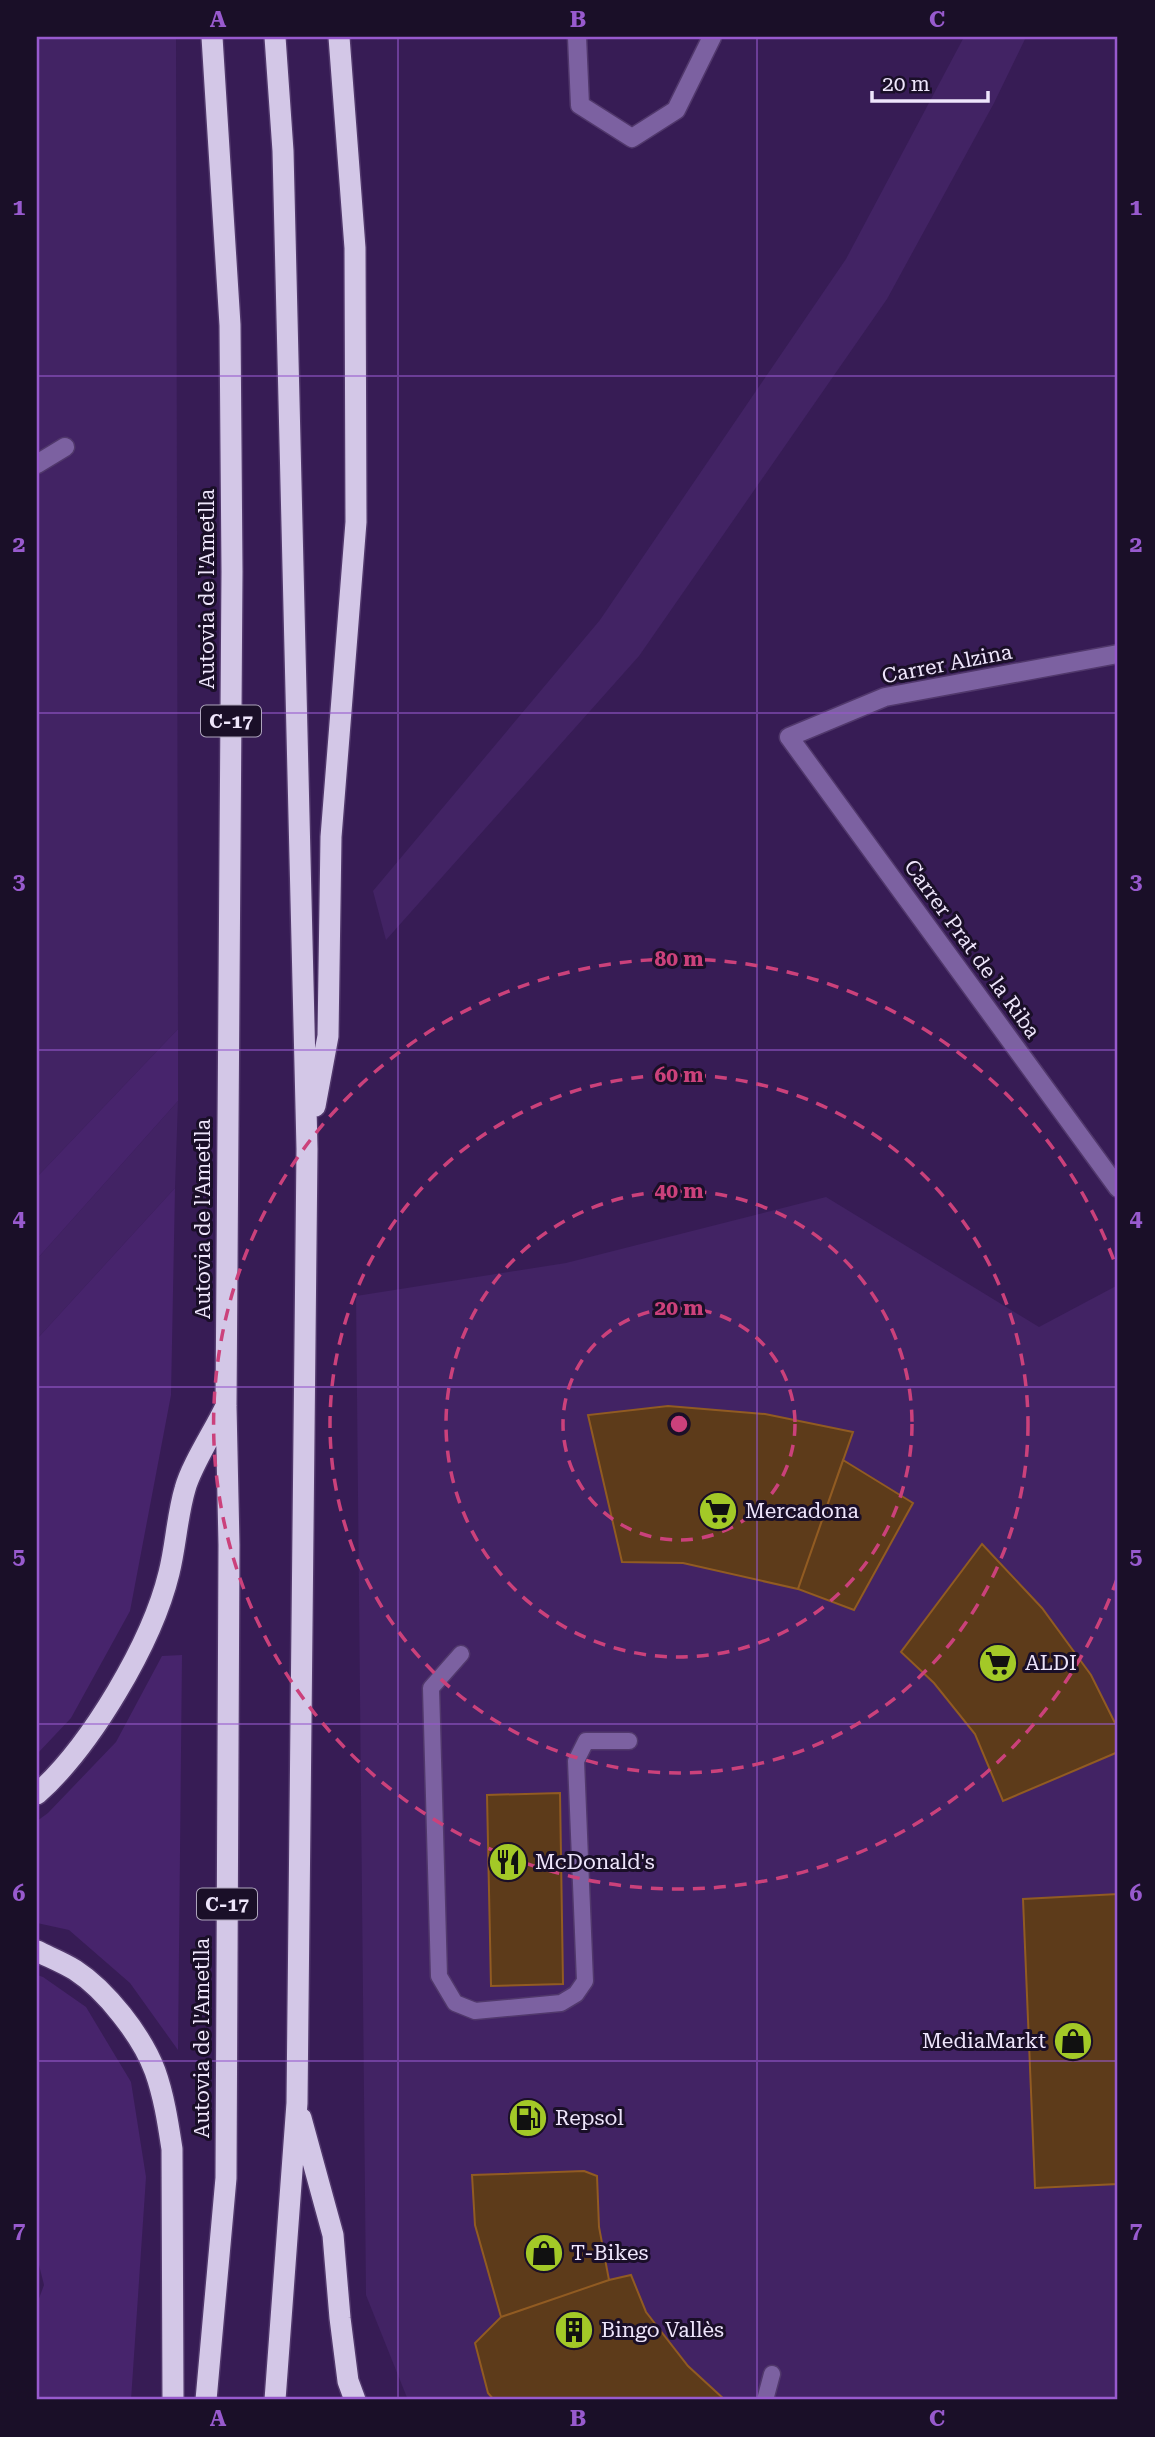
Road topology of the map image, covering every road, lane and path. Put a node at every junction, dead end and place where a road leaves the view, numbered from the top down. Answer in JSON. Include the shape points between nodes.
{"nodes":[{"id":1,"x":212,"y":37,"type":"edge"},
{"id":2,"x":275,"y":37,"type":"edge"},
{"id":3,"x":339,"y":37,"type":"edge"},
{"id":4,"x":577,"y":37,"type":"edge"},
{"id":5,"x":712,"y":37,"type":"edge"},
{"id":6,"x":65,"y":447,"type":"dead end"},
{"id":7,"x":37,"y":464,"type":"edge"},
{"id":8,"x":1118,"y":654,"type":"edge"},
{"id":9,"x":789,"y":737,"type":"joint"},
{"id":10,"x":307,"y":1149,"type":"junction"},
{"id":11,"x":1118,"y":1188,"type":"edge"},
{"id":12,"x":226,"y":1406,"type":"junction"},
{"id":13,"x":461,"y":1654,"type":"dead end"},
{"id":14,"x":629,"y":1741,"type":"dead end"},
{"id":15,"x":37,"y":1794,"type":"edge"},
{"id":16,"x":37,"y":1951,"type":"edge"},
{"id":17,"x":297,"y":2104,"type":"junction"},
{"id":18,"x":772,"y":2374,"type":"dead end"},
{"id":19,"x":173,"y":2400,"type":"edge"},
{"id":20,"x":206,"y":2400,"type":"edge"},
{"id":21,"x":275,"y":2400,"type":"edge"},
{"id":22,"x":355,"y":2400,"type":"edge"},
{"id":23,"x":765,"y":2400,"type":"edge"}],
"edges":[{"from":1,"to":12,"type":"highway","name":"Autovia de l'Ametlla","number":"C-17","via":[[230,338]]},
{"from":2,"to":10,"type":"highway","via":[[283,151]]},
{"from":3,"to":10,"type":"highway","via":[[355,248],[356,522],[331,836],[328,1036]]},
{"from":4,"to":5,"type":"street","via":[[580,106],[632,138],[676,110]]},
{"from":6,"to":7,"type":"street"},
{"from":8,"to":9,"type":"street","name":"Carrer Alzina","via":[[885,697]]},
{"from":9,"to":11,"type":"street","name":"Carrer Prat de la Riba"},
{"from":10,"to":17,"type":"highway"},
{"from":12,"to":15,"type":"highway","via":[[185,1487],[169,1574],[150,1625],[114,1697],[82,1743]]},
{"from":12,"to":20,"type":"highway","name":"Autovia de l'Ametlla","number":"C-17","via":[[226,2178]]},
{"from":13,"to":14,"type":"lane","via":[[432,1688],[439,1976],[455,2003],[475,2011],[561,2003],[576,1994],[585,1981],[576,1760],[586,1741]]},
{"from":16,"to":19,"type":"highway","via":[[76,1970],[107,1998],[154,2068],[172,2150]]},
{"from":17,"to":21,"type":"highway"},
{"from":17,"to":22,"type":"highway","via":[[333,2235],[348,2381]]},
{"from":18,"to":23,"type":"lane"}]}
